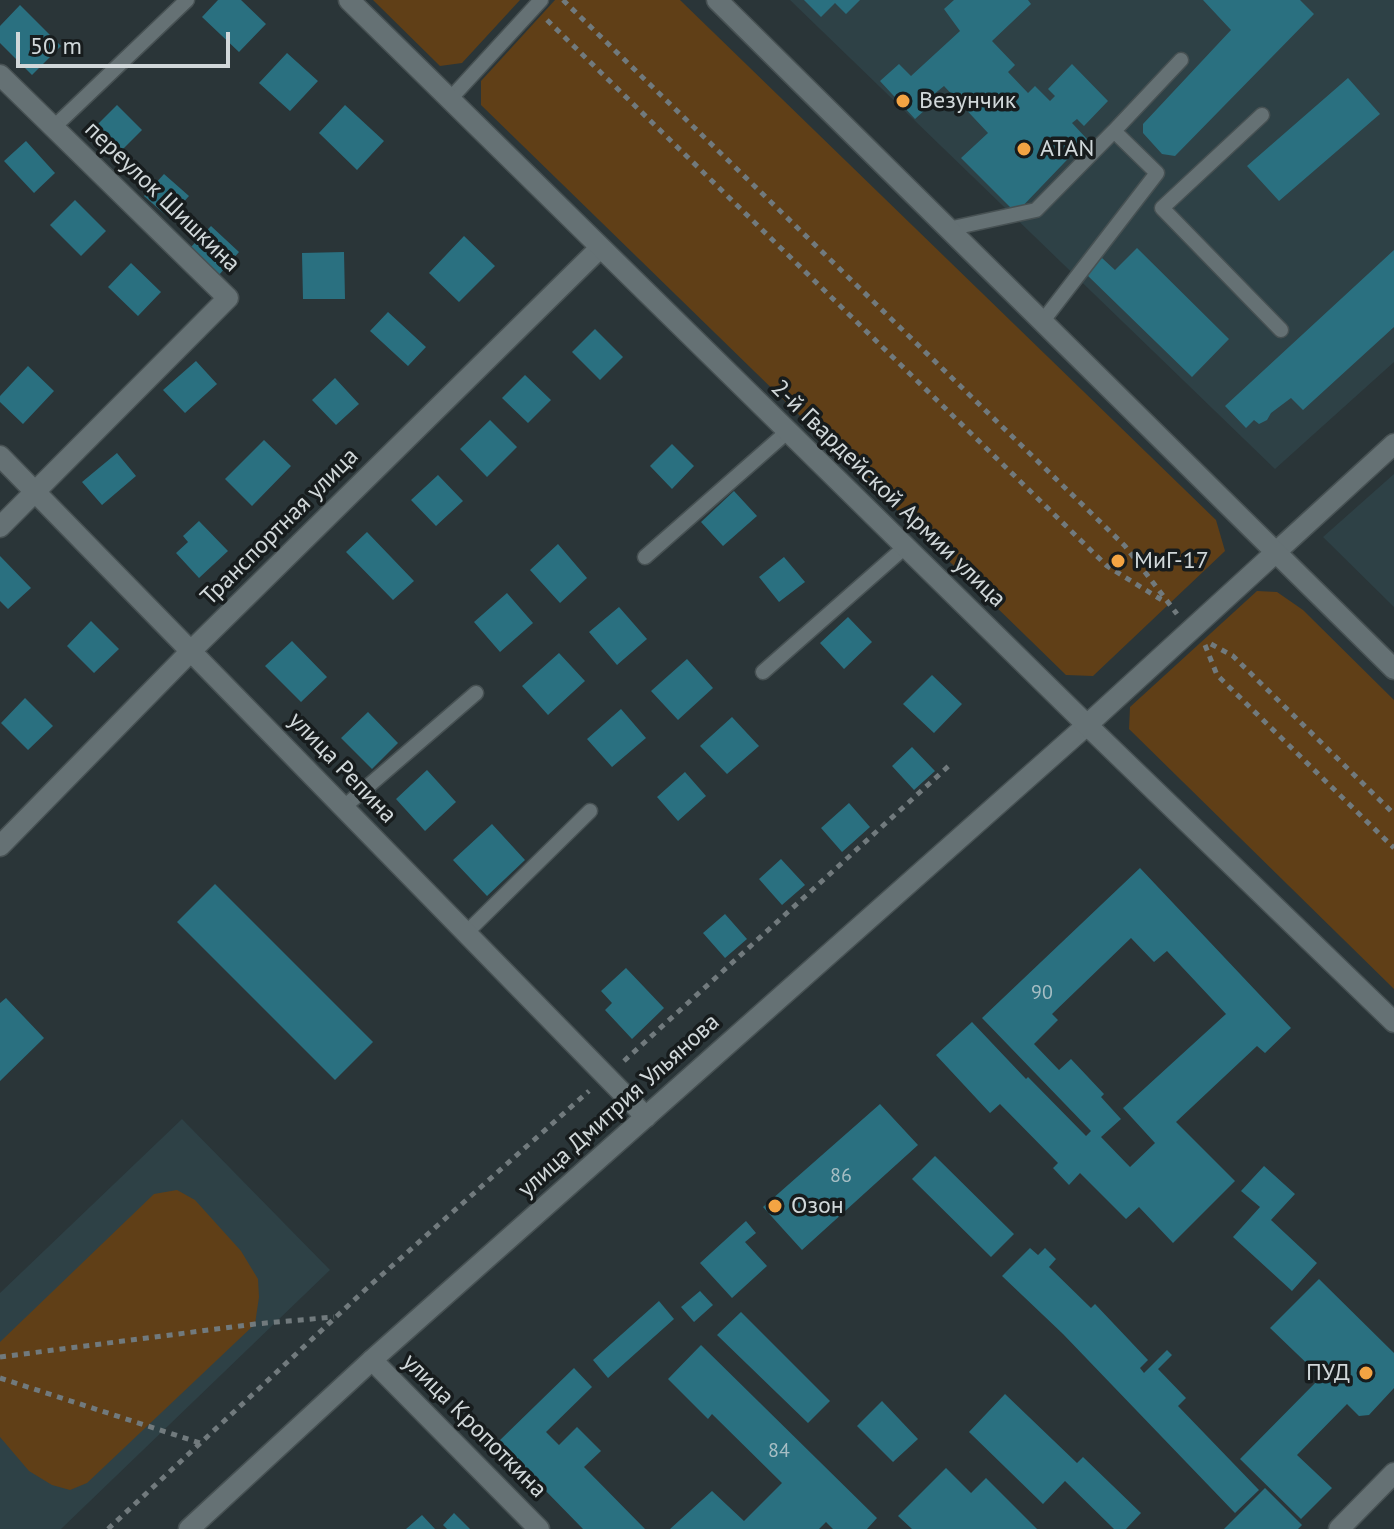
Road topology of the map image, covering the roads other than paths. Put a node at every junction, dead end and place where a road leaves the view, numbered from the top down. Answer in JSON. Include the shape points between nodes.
{"nodes":[{"id":1,"x":187,"y":0,"type":"edge"},
{"id":2,"x":349,"y":0,"type":"edge"},
{"id":3,"x":717,"y":0,"type":"edge"},
{"id":4,"x":538,"y":4,"type":"edge"},
{"id":5,"x":1181,"y":60,"type":"dead end"},
{"id":6,"x":0,"y":75,"type":"edge"},
{"id":7,"x":451,"y":98,"type":"junction"},
{"id":8,"x":1262,"y":115,"type":"dead end"},
{"id":9,"x":54,"y":127,"type":"junction"},
{"id":10,"x":1114,"y":131,"type":"junction"},
{"id":11,"x":948,"y":229,"type":"junction"},
{"id":12,"x":600,"y":248,"type":"junction"},
{"id":13,"x":1042,"y":322,"type":"junction"},
{"id":14,"x":1281,"y":330,"type":"dead end"},
{"id":15,"x":787,"y":432,"type":"junction"},
{"id":16,"x":1394,"y":444,"type":"edge"},
{"id":17,"x":0,"y":456,"type":"edge"},
{"id":18,"x":35,"y":492,"type":"junction"},
{"id":19,"x":0,"y":527,"type":"edge"},
{"id":20,"x":905,"y":547,"type":"junction"},
{"id":21,"x":1275,"y":553,"type":"junction"},
{"id":22,"x":645,"y":557,"type":"dead end"},
{"id":23,"x":191,"y":651,"type":"junction"},
{"id":24,"x":1394,"y":669,"type":"edge"},
{"id":25,"x":763,"y":672,"type":"dead end"},
{"id":26,"x":476,"y":693,"type":"dead end"},
{"id":27,"x":1087,"y":725,"type":"junction"},
{"id":28,"x":344,"y":807,"type":"junction"},
{"id":29,"x":590,"y":811,"type":"dead end"},
{"id":30,"x":0,"y":846,"type":"edge"},
{"id":31,"x":466,"y":933,"type":"junction"},
{"id":32,"x":1394,"y":1022,"type":"edge"},
{"id":33,"x":646,"y":1117,"type":"junction"},
{"id":34,"x":372,"y":1360,"type":"junction"},
{"id":35,"x":1391,"y":1482,"type":"edge"},
{"id":36,"x":189,"y":1529,"type":"edge"},
{"id":37,"x":539,"y":1529,"type":"edge"},
{"id":38,"x":1339,"y":1529,"type":"edge"}],
"edges":[{"from":1,"to":9,"type":"lane"},
{"from":2,"to":7,"type":"street","name":"2-й Гвардейской Армии улица"},
{"from":3,"to":11,"type":"street"},
{"from":4,"to":7,"type":"lane"},
{"from":5,"to":10,"type":"lane"},
{"from":6,"to":9,"type":"street","name":"переулок Шишкина"},
{"from":7,"to":12,"type":"street","name":"2-й Гвардейской Армии улица"},
{"from":8,"to":14,"type":"lane","via":[[1162,208]]},
{"from":9,"to":18,"type":"street","name":"переулок Шишкина","via":[[228,298]]},
{"from":10,"to":11,"type":"lane","via":[[1036,210]]},
{"from":10,"to":13,"type":"lane","via":[[1157,173]]},
{"from":11,"to":13,"type":"street"},
{"from":12,"to":15,"type":"street","name":"2-й Гвардейской Армии улица"},
{"from":12,"to":23,"type":"street","name":"Транспортная улица"},
{"from":13,"to":21,"type":"street"},
{"from":15,"to":20,"type":"street","name":"2-й Гвардейской Армии улица"},
{"from":15,"to":22,"type":"lane"},
{"from":16,"to":21,"type":"street"},
{"from":17,"to":18,"type":"street","name":"улица Репина"},
{"from":18,"to":19,"type":"street","name":"переулок Шишкина"},
{"from":18,"to":23,"type":"street","name":"улица Репина"},
{"from":20,"to":25,"type":"lane"},
{"from":20,"to":27,"type":"street","name":"2-й Гвардейской Армии улица"},
{"from":21,"to":24,"type":"street"},
{"from":21,"to":27,"type":"street","name":"улица Дмитрия Ульянова"},
{"from":23,"to":28,"type":"street","name":"улица Репина"},
{"from":23,"to":30,"type":"street","name":"Транспортная улица"},
{"from":26,"to":28,"type":"lane"},
{"from":27,"to":32,"type":"street","name":"2-й Гвардейской Армии улица"},
{"from":27,"to":33,"type":"street","name":"улица Дмитрия Ульянова"},
{"from":28,"to":31,"type":"street","name":"улица Репина"},
{"from":29,"to":31,"type":"lane"},
{"from":31,"to":33,"type":"street","name":"улица Репина"},
{"from":33,"to":34,"type":"street","name":"улица Дмитрия Ульянова"},
{"from":34,"to":36,"type":"street","name":"улица Дмитрия Ульянова"},
{"from":34,"to":37,"type":"street","name":"улица Кропоткина"},
{"from":35,"to":38,"type":"street"}]}
